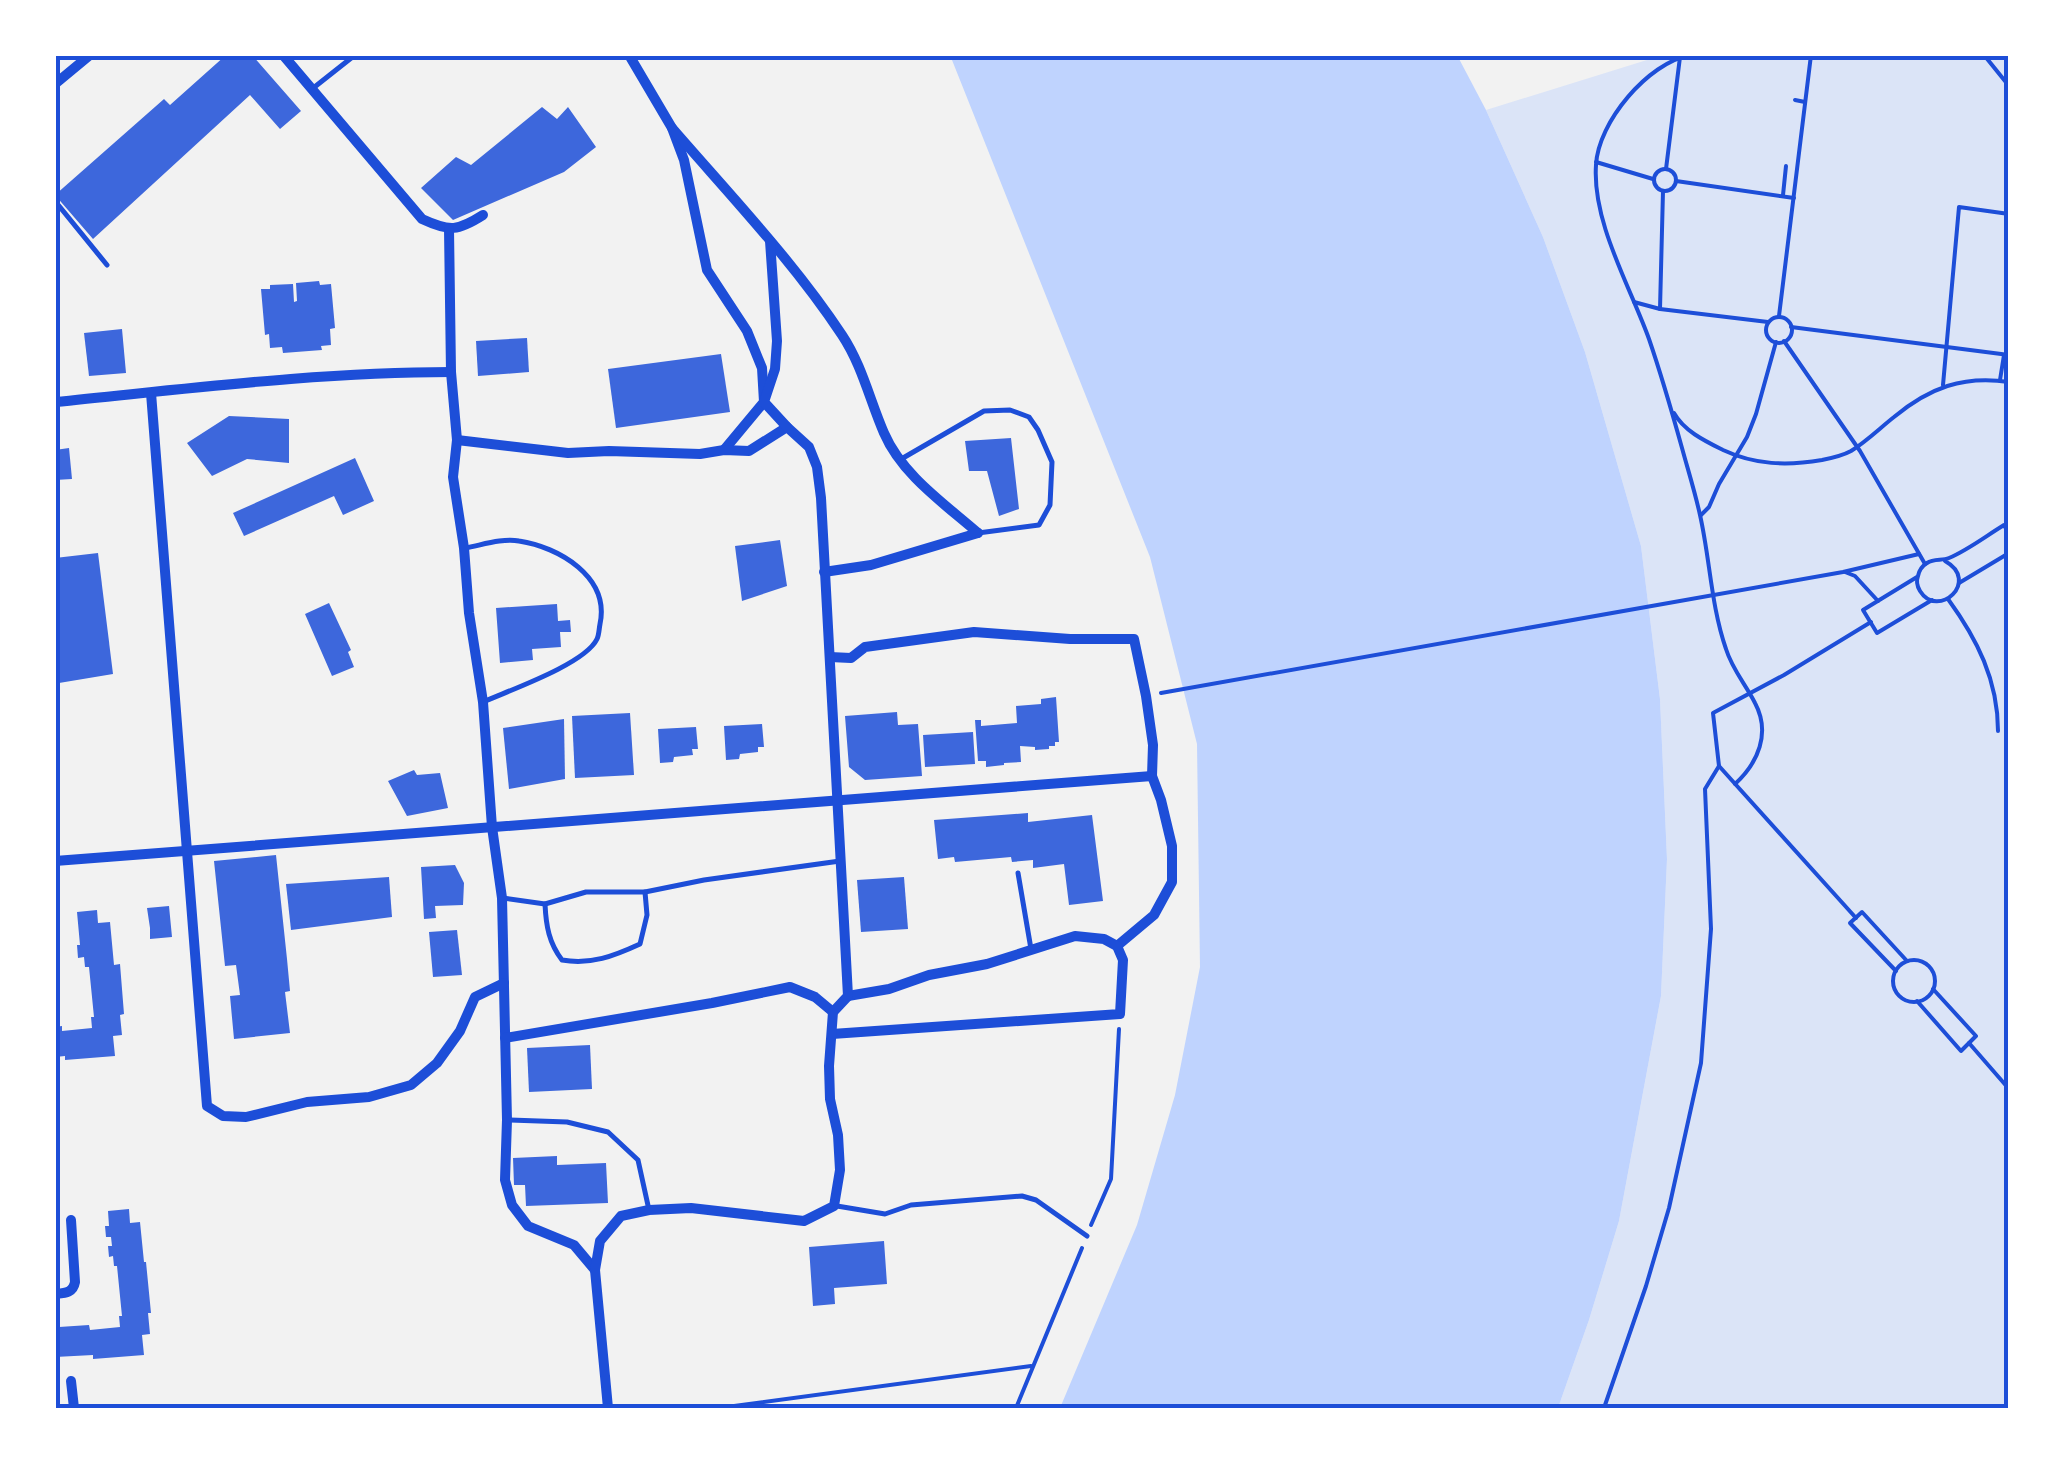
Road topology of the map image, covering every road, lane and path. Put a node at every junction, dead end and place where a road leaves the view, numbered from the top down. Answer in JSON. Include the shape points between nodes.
{"nodes":[{"id":1,"x":90,"y":55,"type":"edge"},
{"id":2,"x":283,"y":55,"type":"edge"},
{"id":3,"x":355,"y":55,"type":"edge"},
{"id":4,"x":629,"y":55,"type":"edge"},
{"id":5,"x":1690,"y":55,"type":"edge"},
{"id":6,"x":1811,"y":55,"type":"edge"},
{"id":7,"x":1984,"y":55,"type":"edge"},
{"id":8,"x":1680,"y":57,"type":"edge"},
{"id":9,"x":55,"y":84,"type":"edge"},
{"id":10,"x":2009,"y":86,"type":"edge"},
{"id":11,"x":312,"y":89,"type":"junction"},
{"id":12,"x":1795,"y":100,"type":"dead end"},
{"id":13,"x":1806,"y":102,"type":"junction"},
{"id":14,"x":672,"y":128,"type":"junction"},
{"id":15,"x":1596,"y":162,"type":"junction"},
{"id":16,"x":1786,"y":166,"type":"dead end"},
{"id":17,"x":1666,"y":169,"type":"junction"},
{"id":18,"x":1654,"y":179,"type":"junction"},
{"id":19,"x":1676,"y":181,"type":"junction"},
{"id":20,"x":1663,"y":191,"type":"junction"},
{"id":21,"x":1783,"y":195,"type":"junction"},
{"id":22,"x":1794,"y":198,"type":"junction"},
{"id":23,"x":55,"y":201,"type":"edge"},
{"id":24,"x":2009,"y":214,"type":"edge"},
{"id":25,"x":483,"y":215,"type":"dead end"},
{"id":26,"x":449,"y":229,"type":"junction"},
{"id":27,"x":770,"y":241,"type":"junction"},
{"id":28,"x":108,"y":265,"type":"dead end"},
{"id":29,"x":1634,"y":302,"type":"junction"},
{"id":30,"x":1660,"y":310,"type":"junction"},
{"id":31,"x":1779,"y":316,"type":"junction"},
{"id":32,"x":1768,"y":322,"type":"junction"},
{"id":33,"x":1791,"y":326,"type":"junction"},
{"id":34,"x":1776,"y":342,"type":"junction"},
{"id":35,"x":1784,"y":342,"type":"junction"},
{"id":36,"x":1945,"y":347,"type":"junction"},
{"id":37,"x":2007,"y":355,"type":"edge"},
{"id":38,"x":451,"y":372,"type":"junction"},
{"id":39,"x":2000,"y":380,"type":"junction"},
{"id":40,"x":2009,"y":382,"type":"edge"},
{"id":41,"x":1943,"y":385,"type":"junction"},
{"id":42,"x":150,"y":393,"type":"junction"},
{"id":43,"x":1668,"y":400,"type":"junction"},
{"id":44,"x":55,"y":402,"type":"edge"},
{"id":45,"x":764,"y":402,"type":"junction"},
{"id":46,"x":787,"y":428,"type":"junction"},
{"id":47,"x":456,"y":440,"type":"junction"},
{"id":48,"x":1857,"y":447,"type":"junction"},
{"id":49,"x":724,"y":450,"type":"junction"},
{"id":50,"x":1736,"y":456,"type":"junction"},
{"id":51,"x":900,"y":460,"type":"junction"},
{"id":52,"x":1700,"y":516,"type":"junction"},
{"id":53,"x":978,"y":532,"type":"junction"},
{"id":54,"x":2009,"y":534,"type":"edge"},
{"id":55,"x":464,"y":548,"type":"junction"},
{"id":56,"x":1919,"y":554,"type":"junction"},
{"id":57,"x":2009,"y":554,"type":"edge"},
{"id":58,"x":1945,"y":561,"type":"junction"},
{"id":59,"x":1925,"y":564,"type":"junction"},
{"id":60,"x":824,"y":572,"type":"junction"},
{"id":61,"x":1843,"y":572,"type":"junction"},
{"id":62,"x":1918,"y":577,"type":"junction"},
{"id":63,"x":1959,"y":582,"type":"junction"},
{"id":64,"x":1713,"y":594,"type":"junction"},
{"id":65,"x":1948,"y":599,"type":"junction"},
{"id":66,"x":1932,"y":600,"type":"junction"},
{"id":67,"x":1878,"y":601,"type":"junction"},
{"id":68,"x":1871,"y":622,"type":"junction"},
{"id":69,"x":830,"y":657,"type":"junction"},
{"id":70,"x":1750,"y":694,"type":"junction"},
{"id":71,"x":1146,"y":696,"type":"junction"},
{"id":72,"x":484,"y":702,"type":"junction"},
{"id":73,"x":1998,"y":731,"type":"dead end"},
{"id":74,"x":1719,"y":766,"type":"junction"},
{"id":75,"x":1152,"y":776,"type":"junction"},
{"id":76,"x":1735,"y":784,"type":"junction"},
{"id":77,"x":837,"y":800,"type":"junction"},
{"id":78,"x":492,"y":827,"type":"junction"},
{"id":79,"x":188,"y":851,"type":"junction"},
{"id":80,"x":840,"y":860,"type":"junction"},
{"id":81,"x":55,"y":861,"type":"edge"},
{"id":82,"x":1018,"y":873,"type":"dead end"},
{"id":83,"x":645,"y":892,"type":"junction"},
{"id":84,"x":502,"y":898,"type":"junction"},
{"id":85,"x":545,"y":904,"type":"junction"},
{"id":86,"x":1856,"y":918,"type":"junction"},
{"id":87,"x":1118,"y":946,"type":"junction"},
{"id":88,"x":1031,"y":949,"type":"junction"},
{"id":89,"x":1908,"y":961,"type":"junction"},
{"id":90,"x":1896,"y":971,"type":"junction"},
{"id":91,"x":504,"y":983,"type":"junction"},
{"id":92,"x":1934,"y":989,"type":"junction"},
{"id":93,"x":848,"y":996,"type":"junction"},
{"id":94,"x":1917,"y":1001,"type":"junction"},
{"id":95,"x":834,"y":1012,"type":"junction"},
{"id":96,"x":1120,"y":1014,"type":"junction"},
{"id":97,"x":832,"y":1034,"type":"junction"},
{"id":98,"x":505,"y":1038,"type":"junction"},
{"id":99,"x":1969,"y":1043,"type":"junction"},
{"id":100,"x":2009,"y":1089,"type":"edge"},
{"id":101,"x":506,"y":1120,"type":"junction"},
{"id":102,"x":834,"y":1206,"type":"junction"},
{"id":103,"x":649,"y":1210,"type":"junction"},
{"id":104,"x":71,"y":1220,"type":"dead end"},
{"id":105,"x":1087,"y":1236,"type":"junction"},
{"id":106,"x":596,"y":1270,"type":"junction"},
{"id":107,"x":55,"y":1294,"type":"edge"},
{"id":108,"x":1034,"y":1366,"type":"junction"},
{"id":109,"x":71,"y":1381,"type":"dead end"},
{"id":110,"x":74,"y":1408,"type":"edge"},
{"id":111,"x":608,"y":1408,"type":"edge"},
{"id":112,"x":719,"y":1408,"type":"edge"},
{"id":113,"x":1016,"y":1408,"type":"edge"},
{"id":114,"x":1604,"y":1408,"type":"edge"}],
"edges":[{"from":1,"to":9,"type":"street"},
{"from":2,"to":11,"type":"street"},
{"from":3,"to":11,"type":"lane"},
{"from":4,"to":14,"type":"street"},
{"from":5,"to":8,"type":"path"},
{"from":6,"to":13,"type":"path"},
{"from":7,"to":10,"type":"path"},
{"from":8,"to":15,"type":"path","via":[[1656,70],[1612,116]]},
{"from":8,"to":17,"type":"path"},
{"from":11,"to":26,"type":"street","via":[[422,219]]},
{"from":12,"to":13,"type":"path"},
{"from":13,"to":22,"type":"path"},
{"from":14,"to":27,"type":"street"},
{"from":14,"to":45,"type":"street","via":[[707,270],[747,331],[762,368]]},
{"from":15,"to":18,"type":"path"},
{"from":15,"to":29,"type":"path","via":[[1604,224]]},
{"from":16,"to":21,"type":"path"},
{"from":17,"to":18,"type":"path"},
{"from":17,"to":19,"type":"path"},
{"from":18,"to":20,"type":"path"},
{"from":19,"to":20,"type":"path"},
{"from":19,"to":21,"type":"path"},
{"from":20,"to":30,"type":"path"},
{"from":21,"to":22,"type":"path"},
{"from":22,"to":31,"type":"path"},
{"from":23,"to":28,"type":"lane"},
{"from":24,"to":36,"type":"path","via":[[1959,207]]},
{"from":25,"to":26,"type":"street"},
{"from":26,"to":38,"type":"street"},
{"from":27,"to":45,"type":"street","via":[[775,368]]},
{"from":27,"to":51,"type":"street","via":[[844,338]]},
{"from":29,"to":30,"type":"path"},
{"from":29,"to":43,"type":"path"},
{"from":30,"to":32,"type":"path"},
{"from":31,"to":32,"type":"path"},
{"from":31,"to":33,"type":"path"},
{"from":32,"to":34,"type":"path","via":[[1766,334]]},
{"from":33,"to":35,"type":"path"},
{"from":33,"to":36,"type":"path"},
{"from":34,"to":35,"type":"path"},
{"from":34,"to":50,"type":"path","via":[[1748,437]]},
{"from":35,"to":48,"type":"path"},
{"from":36,"to":37,"type":"path"},
{"from":36,"to":41,"type":"path"},
{"from":37,"to":39,"type":"path"},
{"from":38,"to":42,"type":"street","via":[[376,372]]},
{"from":38,"to":47,"type":"street"},
{"from":39,"to":40,"type":"path"},
{"from":39,"to":41,"type":"path"},
{"from":41,"to":48,"type":"path"},
{"from":42,"to":44,"type":"street"},
{"from":42,"to":79,"type":"street"},
{"from":43,"to":50,"type":"path","via":[[1679,422]]},
{"from":43,"to":52,"type":"path"},
{"from":45,"to":46,"type":"street"},
{"from":45,"to":49,"type":"street"},
{"from":46,"to":49,"type":"street","via":[[749,451]]},
{"from":46,"to":60,"type":"street","via":[[808,447],[817,468]]},
{"from":47,"to":49,"type":"street","via":[[568,453]]},
{"from":47,"to":55,"type":"street","via":[[452,477]]},
{"from":48,"to":50,"type":"path","via":[[1812,462]]},
{"from":48,"to":56,"type":"path"},
{"from":50,"to":52,"type":"path"},
{"from":51,"to":53,"type":"street"},
{"from":51,"to":53,"type":"lane","via":[[984,410],[1029,418],[1052,462],[1050,505],[1039,525]]},
{"from":52,"to":64,"type":"path"},
{"from":53,"to":60,"type":"street","via":[[871,566]]},
{"from":54,"to":58,"type":"path","via":[[2004,526]]},
{"from":55,"to":72,"type":"street"},
{"from":55,"to":72,"type":"lane","via":[[515,540],[550,548],[581,568],[600,596],[596,641],[577,660]]},
{"from":56,"to":59,"type":"path"},
{"from":56,"to":61,"type":"path"},
{"from":57,"to":63,"type":"path"},
{"from":58,"to":59,"type":"path"},
{"from":58,"to":63,"type":"path"},
{"from":59,"to":62,"type":"path"},
{"from":60,"to":69,"type":"street"},
{"from":61,"to":64,"type":"path"},
{"from":61,"to":67,"type":"path"},
{"from":62,"to":66,"type":"path","via":[[1920,590]]},
{"from":62,"to":67,"type":"path"},
{"from":63,"to":65,"type":"path"},
{"from":64,"to":70,"type":"path","via":[[1726,651]]},
{"from":64,"to":71,"type":"path"},
{"from":65,"to":66,"type":"path"},
{"from":65,"to":73,"type":"path","via":[[1983,656]]},
{"from":66,"to":68,"type":"path","via":[[1878,633]]},
{"from":67,"to":68,"type":"path","via":[[1864,610]]},
{"from":68,"to":70,"type":"path"},
{"from":69,"to":71,"type":"street","via":[[974,632],[1134,639]]},
{"from":69,"to":77,"type":"street"},
{"from":70,"to":74,"type":"path","via":[[1714,713]]},
{"from":70,"to":76,"type":"path","via":[[1760,714],[1760,747]]},
{"from":71,"to":75,"type":"street"},
{"from":72,"to":78,"type":"street"},
{"from":74,"to":76,"type":"path"},
{"from":74,"to":114,"type":"path","via":[[1705,789],[1711,930],[1701,1063],[1670,1208]]},
{"from":75,"to":77,"type":"street"},
{"from":75,"to":87,"type":"street","via":[[1172,846],[1172,882],[1154,915]]},
{"from":76,"to":86,"type":"path"},
{"from":77,"to":78,"type":"street"},
{"from":77,"to":80,"type":"street"},
{"from":78,"to":79,"type":"street"},
{"from":78,"to":84,"type":"street"},
{"from":79,"to":81,"type":"street"},
{"from":79,"to":91,"type":"street","via":[[208,1106],[223,1116],[412,1085],[437,1064],[475,998]]},
{"from":80,"to":83,"type":"lane"},
{"from":80,"to":93,"type":"street"},
{"from":82,"to":88,"type":"lane"},
{"from":83,"to":85,"type":"lane","via":[[586,892]]},
{"from":83,"to":85,"type":"lane","via":[[640,944],[598,961],[562,960],[552,948]]},
{"from":84,"to":85,"type":"lane"},
{"from":84,"to":91,"type":"street"},
{"from":86,"to":89,"type":"path","via":[[1862,912]]},
{"from":86,"to":90,"type":"path","via":[[1850,923]]},
{"from":87,"to":88,"type":"street","via":[[1075,936]]},
{"from":87,"to":96,"type":"street"},
{"from":88,"to":93,"type":"street"},
{"from":89,"to":90,"type":"path"},
{"from":89,"to":92,"type":"path","via":[[1928,966]]},
{"from":90,"to":94,"type":"path","via":[[1896,992]]},
{"from":91,"to":98,"type":"street"},
{"from":92,"to":94,"type":"path"},
{"from":92,"to":99,"type":"path","via":[[1976,1036]]},
{"from":93,"to":95,"type":"street"},
{"from":94,"to":99,"type":"path","via":[[1961,1050]]},
{"from":95,"to":97,"type":"street"},
{"from":95,"to":98,"type":"street","via":[[790,986]]},
{"from":96,"to":97,"type":"street"},
{"from":96,"to":105,"type":"path","via":[[1111,1178]]},
{"from":97,"to":102,"type":"street","via":[[830,1099],[840,1170]]},
{"from":98,"to":101,"type":"street"},
{"from":99,"to":100,"type":"path"},
{"from":101,"to":103,"type":"lane","via":[[567,1122],[608,1132],[638,1160]]},
{"from":101,"to":106,"type":"street","via":[[505,1180],[512,1205],[528,1226],[574,1245]]},
{"from":102,"to":103,"type":"street","via":[[804,1220]]},
{"from":102,"to":105,"type":"lane","via":[[885,1214],[911,1205],[1022,1196]]},
{"from":103,"to":106,"type":"street","via":[[621,1216],[600,1242]]},
{"from":104,"to":107,"type":"street","via":[[74,1288]]},
{"from":105,"to":108,"type":"path"},
{"from":106,"to":111,"type":"street"},
{"from":108,"to":112,"type":"path"},
{"from":108,"to":113,"type":"path"},
{"from":109,"to":110,"type":"street"}]}
